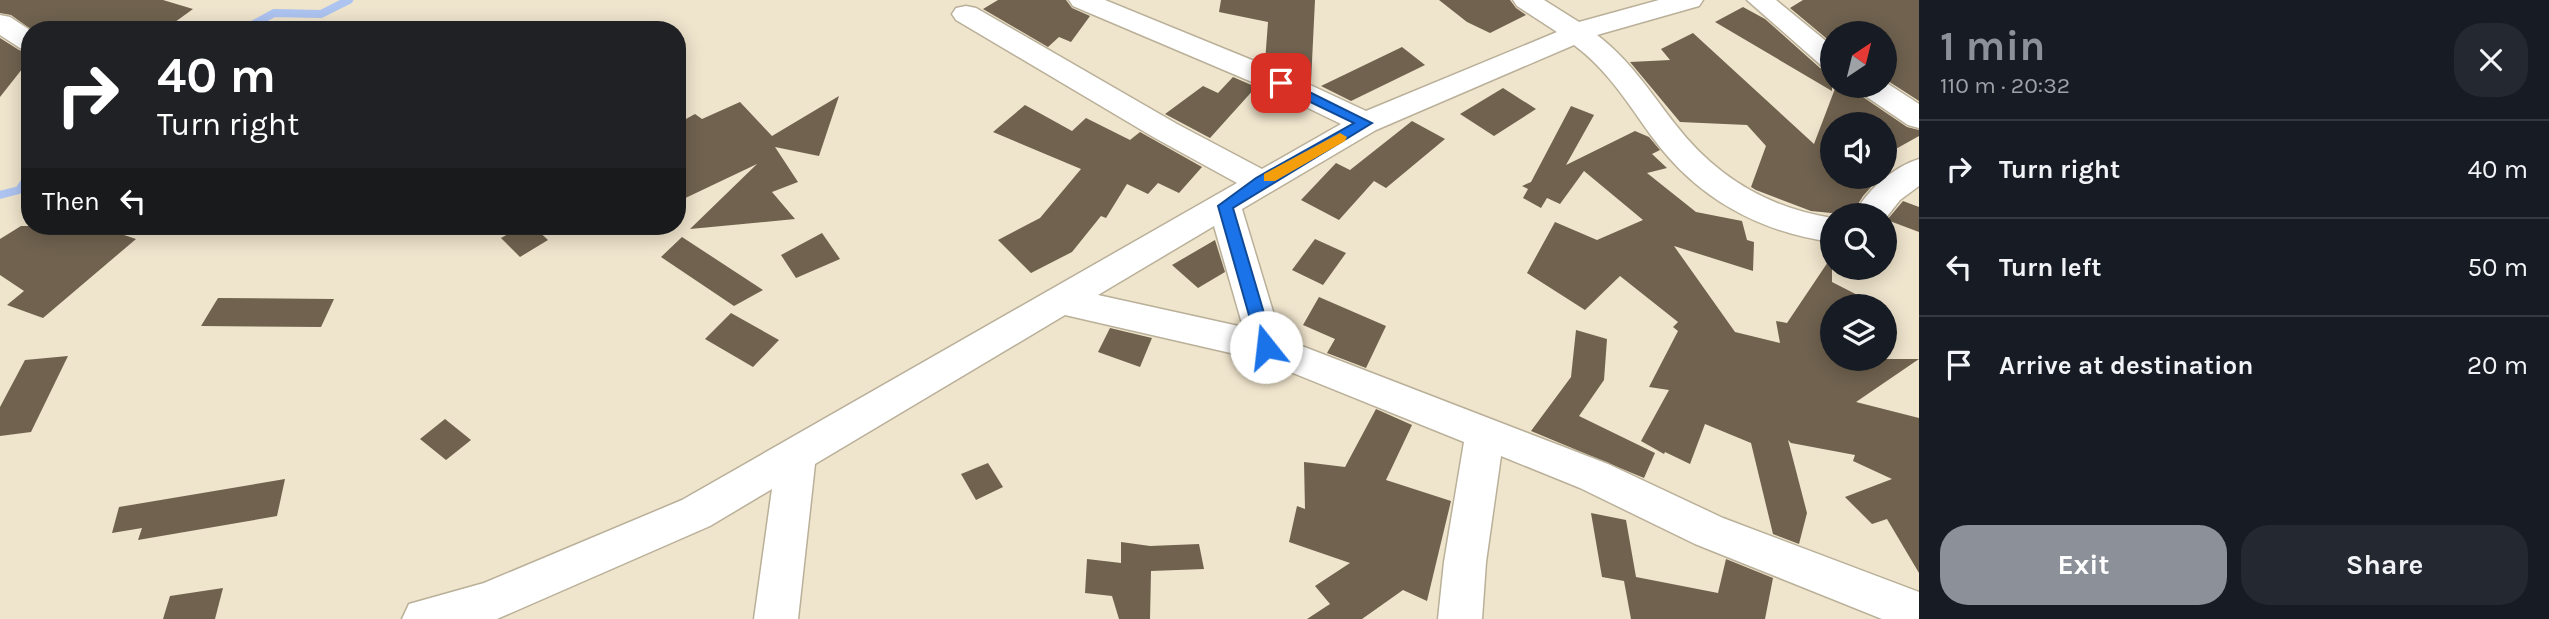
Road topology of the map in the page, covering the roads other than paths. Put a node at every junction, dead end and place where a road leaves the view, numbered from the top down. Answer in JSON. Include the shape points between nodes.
{"nodes":[{"id":1,"x":1082,"y":0,"type":"edge"},
{"id":2,"x":1526,"y":0,"type":"edge"},
{"id":3,"x":1690,"y":0,"type":"edge"},
{"id":4,"x":1760,"y":0,"type":"edge"},
{"id":5,"x":966,"y":14,"type":"dead end"},
{"id":6,"x":1599,"y":19,"type":"edge"},
{"id":7,"x":0,"y":23,"type":"edge"},
{"id":8,"x":21,"y":36,"type":"edge"},
{"id":9,"x":1820,"y":50,"type":"edge"},
{"id":10,"x":1889,"y":98,"type":"edge"},
{"id":11,"x":1919,"y":118,"type":"edge"},
{"id":12,"x":1365,"y":123,"type":"junction"},
{"id":13,"x":1919,"y":170,"type":"edge"},
{"id":14,"x":1261,"y":182,"type":"junction"},
{"id":15,"x":1880,"y":203,"type":"edge"},
{"id":16,"x":1226,"y":206,"type":"junction"},
{"id":17,"x":1820,"y":228,"type":"edge"},
{"id":18,"x":1063,"y":301,"type":"junction"},
{"id":19,"x":1266,"y":347,"type":"junction"},
{"id":20,"x":1485,"y":432,"type":"junction"},
{"id":21,"x":796,"y":457,"type":"junction"},
{"id":22,"x":1919,"y":613,"type":"edge"},
{"id":23,"x":424,"y":619,"type":"edge"},
{"id":24,"x":776,"y":619,"type":"edge"},
{"id":25,"x":1460,"y":619,"type":"edge"}],
"edges":[{"from":1,"to":12,"type":"street"},
{"from":2,"to":6,"type":"street"},
{"from":3,"to":6,"type":"street"},
{"from":4,"to":9,"type":"street"},
{"from":5,"to":14,"type":"street"},
{"from":6,"to":12,"type":"street"},
{"from":6,"to":17,"type":"street","via":[[1614,64],[1700,173],[1766,214]]},
{"from":7,"to":8,"type":"street"},
{"from":10,"to":11,"type":"street"},
{"from":12,"to":14,"type":"street"},
{"from":13,"to":15,"type":"street"},
{"from":14,"to":16,"type":"street"},
{"from":16,"to":18,"type":"street"},
{"from":16,"to":19,"type":"street"},
{"from":18,"to":19,"type":"street"},
{"from":18,"to":21,"type":"street"},
{"from":19,"to":20,"type":"street"},
{"from":20,"to":22,"type":"street","via":[[1594,476],[1709,531]]},
{"from":20,"to":25,"type":"street"},
{"from":21,"to":23,"type":"street","via":[[696,513],[485,603]]},
{"from":21,"to":24,"type":"street"}]}
